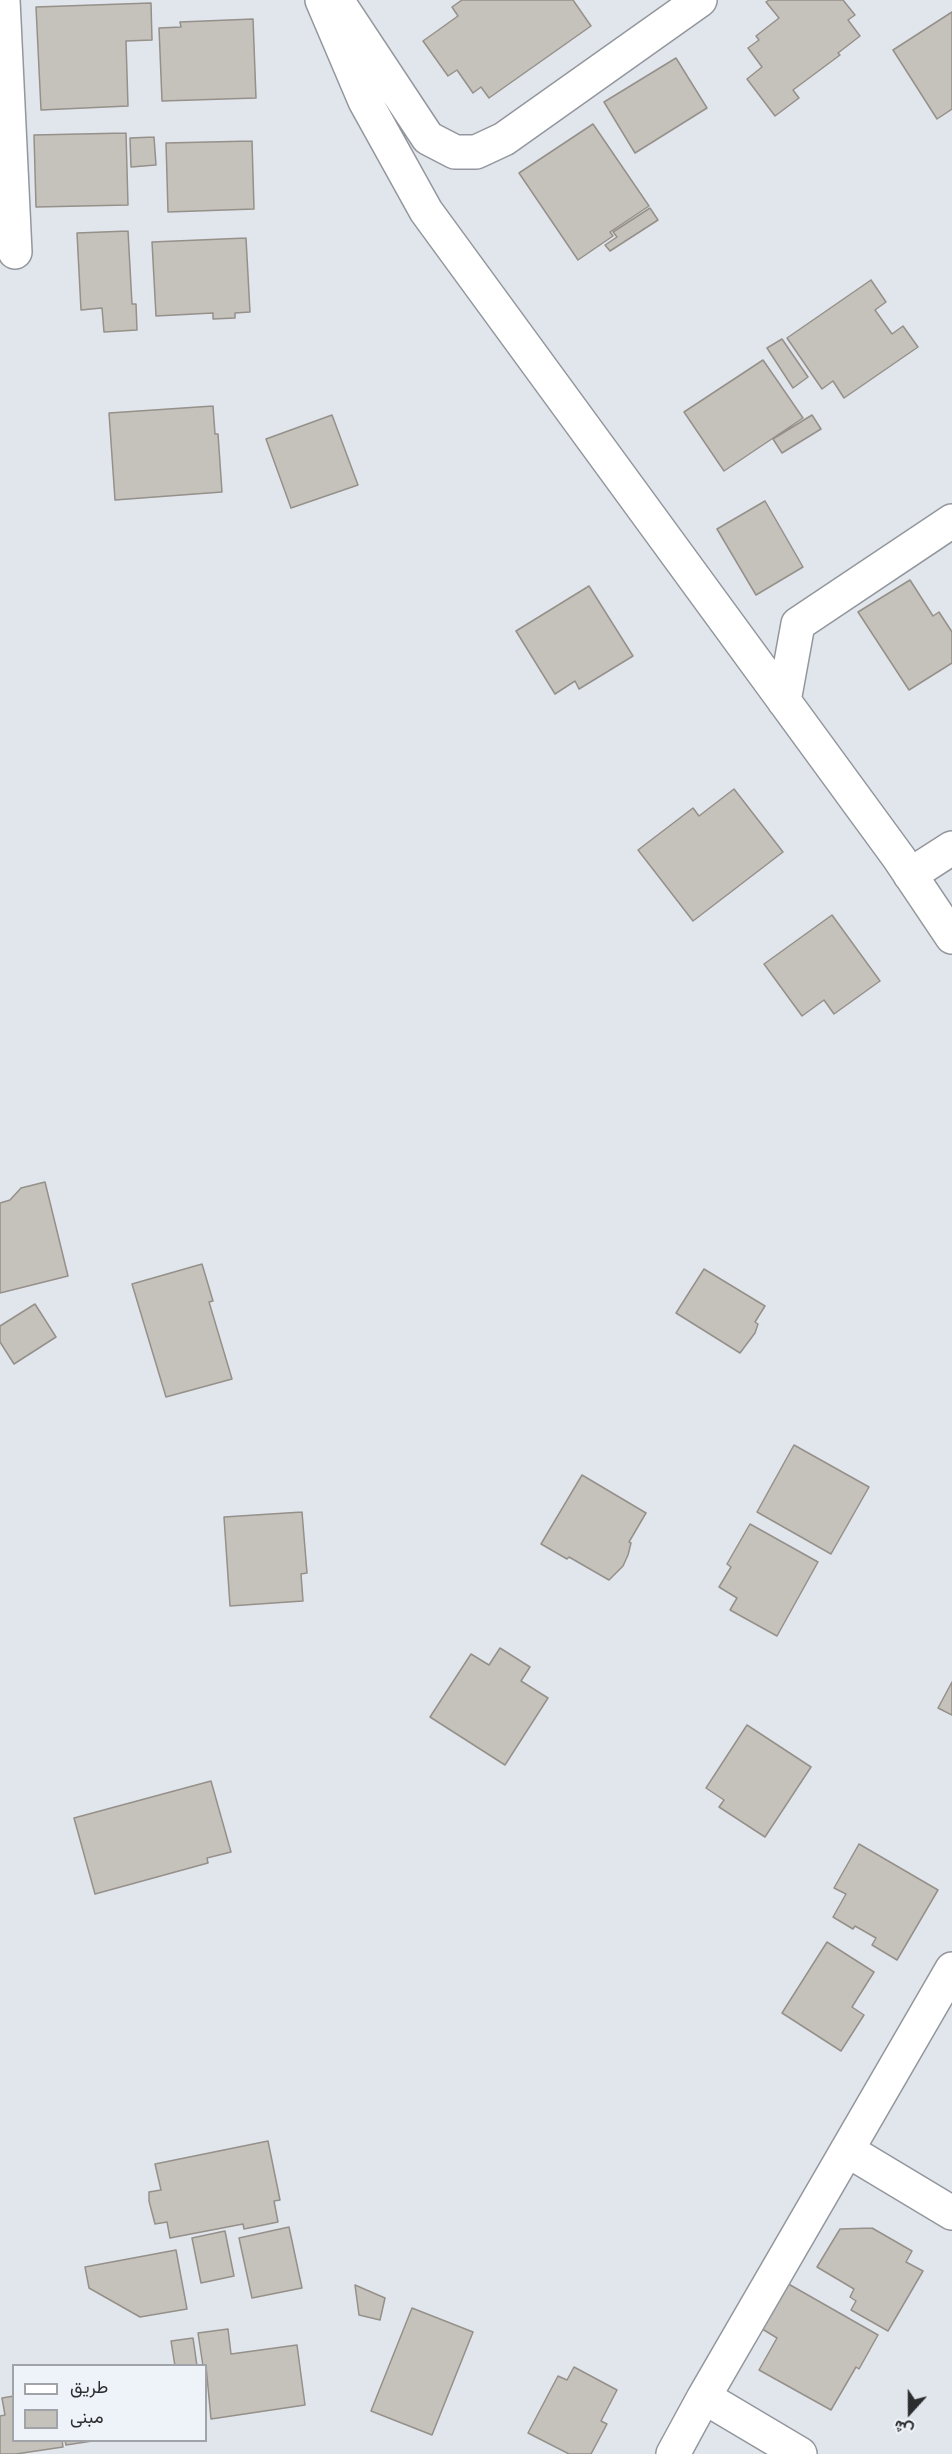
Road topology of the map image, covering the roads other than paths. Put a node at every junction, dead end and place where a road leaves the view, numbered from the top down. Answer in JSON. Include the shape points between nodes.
{"nodes":[{"id":1,"x":3,"y":0,"type":"edge"},
{"id":2,"x":322,"y":0,"type":"edge"},
{"id":3,"x":337,"y":0,"type":"edge"},
{"id":4,"x":700,"y":0,"type":"edge"},
{"id":5,"x":15,"y":252,"type":"dead end"},
{"id":6,"x":952,"y":521,"type":"edge"},
{"id":7,"x":784,"y":701,"type":"junction"},
{"id":8,"x":952,"y":848,"type":"edge"},
{"id":9,"x":910,"y":875,"type":"junction"},
{"id":10,"x":952,"y":937,"type":"edge"},
{"id":11,"x":952,"y":1969,"type":"edge"},
{"id":12,"x":848,"y":2150,"type":"junction"},
{"id":13,"x":952,"y":2213,"type":"edge"},
{"id":14,"x":704,"y":2397,"type":"junction"},
{"id":15,"x":674,"y":2454,"type":"edge"},
{"id":16,"x":800,"y":2454,"type":"edge"}],
"edges":[{"from":1,"to":5,"type":"street"},
{"from":2,"to":7,"type":"street","via":[[365,101],[426,212]]},
{"from":3,"to":4,"type":"street","via":[[428,138],[455,152],[476,152],[504,139]]},
{"from":6,"to":7,"type":"street","via":[[798,624]]},
{"from":7,"to":9,"type":"street"},
{"from":8,"to":9,"type":"street"},
{"from":9,"to":10,"type":"street"},
{"from":11,"to":12,"type":"street"},
{"from":12,"to":13,"type":"street"},
{"from":12,"to":14,"type":"street"},
{"from":14,"to":15,"type":"street"},
{"from":14,"to":16,"type":"street"}]}
